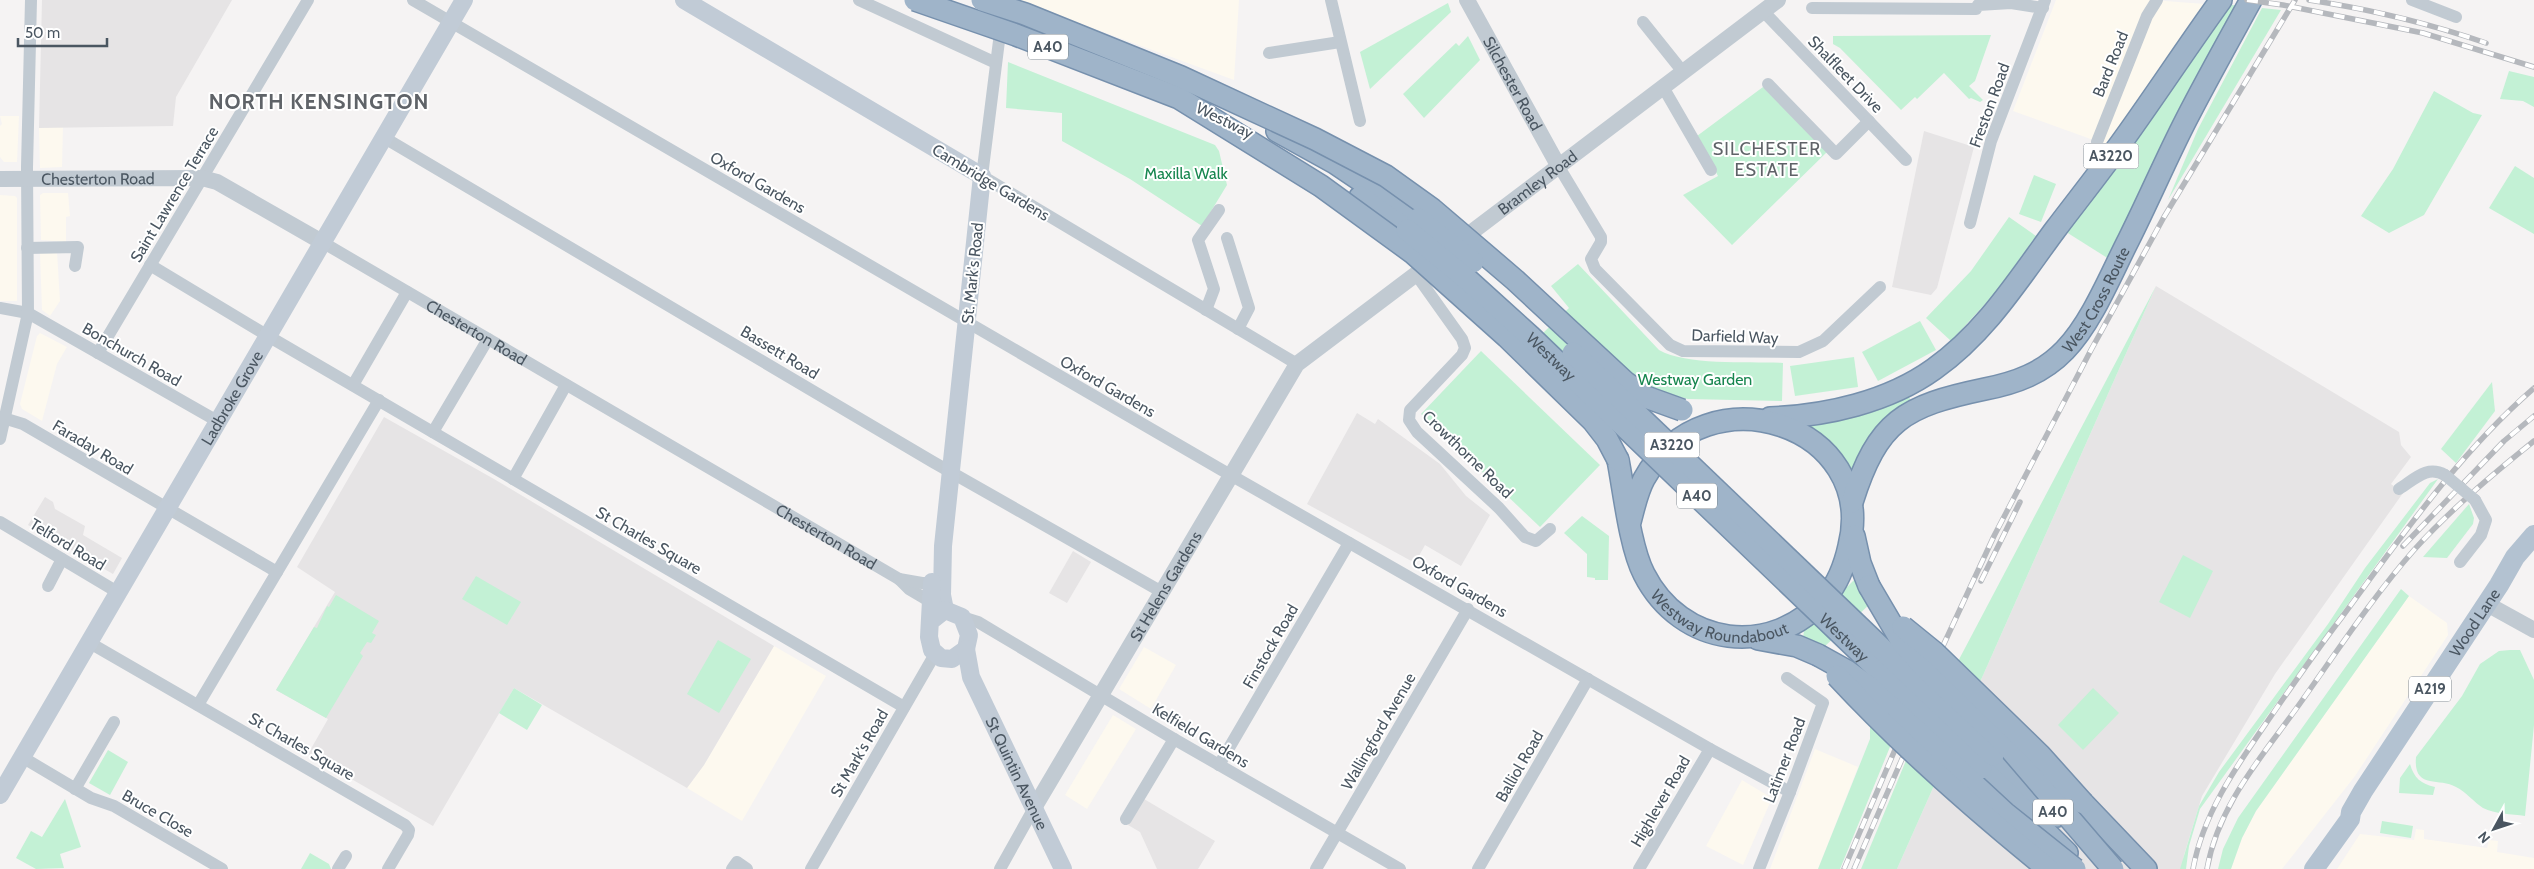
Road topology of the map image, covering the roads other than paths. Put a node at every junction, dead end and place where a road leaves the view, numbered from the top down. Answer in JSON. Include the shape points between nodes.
{"nodes":[{"id":1,"x":31,"y":0,"type":"edge"},
{"id":2,"x":308,"y":0,"type":"edge"},
{"id":3,"x":414,"y":0,"type":"edge"},
{"id":4,"x":464,"y":0,"type":"edge"},
{"id":5,"x":684,"y":0,"type":"edge"},
{"id":6,"x":859,"y":0,"type":"edge"},
{"id":7,"x":915,"y":0,"type":"edge"},
{"id":8,"x":982,"y":0,"type":"edge"},
{"id":9,"x":1004,"y":0,"type":"edge"},
{"id":10,"x":1331,"y":0,"type":"edge"},
{"id":11,"x":1467,"y":0,"type":"edge"},
{"id":12,"x":1778,"y":0,"type":"edge"},
{"id":13,"x":2158,"y":0,"type":"edge"},
{"id":14,"x":2214,"y":0,"type":"edge"},
{"id":15,"x":2221,"y":0,"type":"edge"},
{"id":16,"x":2252,"y":0,"type":"edge"},
{"id":17,"x":2260,"y":0,"type":"edge"},
{"id":18,"x":2412,"y":0,"type":"edge"},
{"id":19,"x":2044,"y":4,"type":"edge"},
{"id":20,"x":1812,"y":8,"type":"dead end"},
{"id":21,"x":1763,"y":11,"type":"junction"},
{"id":22,"x":2456,"y":17,"type":"dead end"},
{"id":23,"x":451,"y":22,"type":"junction"},
{"id":24,"x":1643,"y":22,"type":"dead end"},
{"id":25,"x":1340,"y":42,"type":"junction"},
{"id":26,"x":1269,"y":53,"type":"dead end"},
{"id":27,"x":996,"y":63,"type":"junction"},
{"id":28,"x":2214,"y":66,"type":"junction"},
{"id":29,"x":1683,"y":72,"type":"junction"},
{"id":30,"x":2169,"y":73,"type":"junction"},
{"id":31,"x":1181,"y":77,"type":"junction"},
{"id":32,"x":1768,"y":84,"type":"dead end"},
{"id":33,"x":1663,"y":87,"type":"junction"},
{"id":34,"x":1179,"y":98,"type":"junction"},
{"id":35,"x":1869,"y":121,"type":"junction"},
{"id":36,"x":1360,"y":122,"type":"dead end"},
{"id":37,"x":383,"y":138,"type":"junction"},
{"id":38,"x":2097,"y":142,"type":"dead end"},
{"id":39,"x":1906,"y":160,"type":"dead end"},
{"id":40,"x":1559,"y":167,"type":"junction"},
{"id":41,"x":1711,"y":170,"type":"dead end"},
{"id":42,"x":982,"y":176,"type":"junction"},
{"id":43,"x":2,"y":177,"type":"edge"},
{"id":44,"x":202,"y":178,"type":"junction"},
{"id":45,"x":28,"y":180,"type":"junction"},
{"id":46,"x":1219,"y":210,"type":"dead end"},
{"id":47,"x":1970,"y":222,"type":"dead end"},
{"id":48,"x":1227,"y":238,"type":"dead end"},
{"id":49,"x":322,"y":242,"type":"junction"},
{"id":50,"x":27,"y":248,"type":"junction"},
{"id":51,"x":150,"y":265,"type":"junction"},
{"id":52,"x":75,"y":266,"type":"dead end"},
{"id":53,"x":1416,"y":274,"type":"junction"},
{"id":54,"x":1880,"y":287,"type":"dead end"},
{"id":55,"x":407,"y":292,"type":"junction"},
{"id":56,"x":0,"y":308,"type":"edge"},
{"id":57,"x":1206,"y":310,"type":"junction"},
{"id":58,"x":28,"y":313,"type":"junction"},
{"id":59,"x":966,"y":322,"type":"junction"},
{"id":60,"x":1238,"y":329,"type":"junction"},
{"id":61,"x":268,"y":336,"type":"junction"},
{"id":62,"x":488,"y":339,"type":"junction"},
{"id":63,"x":98,"y":353,"type":"junction"},
{"id":64,"x":1298,"y":364,"type":"junction"},
{"id":65,"x":352,"y":385,"type":"junction"},
{"id":66,"x":566,"y":385,"type":"junction"},
{"id":67,"x":379,"y":400,"type":"junction"},
{"id":68,"x":2,"y":418,"type":"edge"},
{"id":69,"x":1746,"y":418,"type":"junction"},
{"id":70,"x":219,"y":422,"type":"junction"},
{"id":71,"x":433,"y":432,"type":"junction"},
{"id":72,"x":0,"y":440,"type":"edge"},
{"id":73,"x":950,"y":471,"type":"junction"},
{"id":74,"x":1231,"y":475,"type":"junction"},
{"id":75,"x":513,"y":478,"type":"junction"},
{"id":76,"x":2399,"y":489,"type":"dead end"},
{"id":77,"x":1852,"y":502,"type":"junction"},
{"id":78,"x":168,"y":510,"type":"junction"},
{"id":79,"x":0,"y":522,"type":"edge"},
{"id":80,"x":1630,"y":522,"type":"junction"},
{"id":81,"x":1550,"y":528,"type":"dead end"},
{"id":82,"x":1853,"y":531,"type":"junction"},
{"id":83,"x":2534,"y":535,"type":"edge"},
{"id":84,"x":1349,"y":543,"type":"junction"},
{"id":85,"x":944,"y":546,"type":"junction"},
{"id":86,"x":62,"y":559,"type":"junction"},
{"id":87,"x":2460,"y":562,"type":"dead end"},
{"id":88,"x":277,"y":572,"type":"junction"},
{"id":89,"x":899,"y":579,"type":"junction"},
{"id":90,"x":932,"y":583,"type":"junction"},
{"id":91,"x":48,"y":586,"type":"dead end"},
{"id":92,"x":1869,"y":586,"type":"junction"},
{"id":93,"x":1162,"y":592,"type":"junction"},
{"id":94,"x":119,"y":593,"type":"junction"},
{"id":95,"x":2487,"y":604,"type":"junction"},
{"id":96,"x":1468,"y":609,"type":"junction"},
{"id":97,"x":936,"y":611,"type":"junction"},
{"id":98,"x":962,"y":617,"type":"junction"},
{"id":99,"x":986,"y":627,"type":"junction"},
{"id":100,"x":2534,"y":630,"type":"edge"},
{"id":101,"x":1743,"y":638,"type":"junction"},
{"id":102,"x":90,"y":643,"type":"junction"},
{"id":103,"x":963,"y":648,"type":"junction"},
{"id":104,"x":935,"y":654,"type":"junction"},
{"id":105,"x":1818,"y":655,"type":"junction"},
{"id":106,"x":1787,"y":678,"type":"dead end"},
{"id":107,"x":1588,"y":679,"type":"junction"},
{"id":108,"x":1102,"y":694,"type":"junction"},
{"id":109,"x":198,"y":705,"type":"junction"},
{"id":110,"x":904,"y":707,"type":"junction"},
{"id":111,"x":114,"y":722,"type":"dead end"},
{"id":112,"x":1174,"y":739,"type":"junction"},
{"id":113,"x":1710,"y":749,"type":"junction"},
{"id":114,"x":22,"y":757,"type":"junction"},
{"id":115,"x":1219,"y":765,"type":"junction"},
{"id":116,"x":76,"y":789,"type":"junction"},
{"id":117,"x":1790,"y":792,"type":"junction"},
{"id":118,"x":0,"y":795,"type":"edge"},
{"id":119,"x":1034,"y":808,"type":"junction"},
{"id":120,"x":2351,"y":812,"type":"junction"},
{"id":121,"x":1126,"y":819,"type":"dead end"},
{"id":122,"x":1337,"y":833,"type":"junction"},
{"id":123,"x":346,"y":856,"type":"dead end"},
{"id":124,"x":222,"y":869,"type":"edge"},
{"id":125,"x":338,"y":869,"type":"edge"},
{"id":126,"x":388,"y":869,"type":"edge"},
{"id":127,"x":732,"y":869,"type":"edge"},
{"id":128,"x":748,"y":869,"type":"edge"},
{"id":129,"x":811,"y":869,"type":"edge"},
{"id":130,"x":1000,"y":869,"type":"edge"},
{"id":131,"x":1064,"y":869,"type":"edge"},
{"id":132,"x":1316,"y":869,"type":"edge"},
{"id":133,"x":1400,"y":869,"type":"edge"},
{"id":134,"x":1478,"y":869,"type":"edge"},
{"id":135,"x":1639,"y":869,"type":"edge"},
{"id":136,"x":1759,"y":869,"type":"edge"},
{"id":137,"x":2048,"y":869,"type":"edge"},
{"id":138,"x":2075,"y":869,"type":"edge"},
{"id":139,"x":2083,"y":869,"type":"edge"},
{"id":140,"x":2114,"y":869,"type":"edge"},
{"id":141,"x":2146,"y":869,"type":"edge"},
{"id":142,"x":2302,"y":869,"type":"edge"},
{"id":143,"x":2314,"y":869,"type":"edge"}],
"edges":[{"from":1,"to":45,"type":"street"},
{"from":2,"to":44,"type":"street","name":"Saint Lawrence Terrace"},
{"from":3,"to":23,"type":"street","name":"Oxford Gardens"},
{"from":4,"to":23,"type":"main road","name":"Ladbroke Grove"},
{"from":5,"to":42,"type":"main road","name":"Cambridge Gardens"},
{"from":6,"to":27,"type":"street"},
{"from":7,"to":34,"type":"highway","name":"Westway","number":"A40","bridge":true,"via":[[1016,34]]},
{"from":8,"to":31,"type":"highway","name":"Westway","number":"A40","bridge":true},
{"from":9,"to":27,"type":"street","name":"St. Mark's Road"},
{"from":10,"to":25,"type":"street"},
{"from":11,"to":40,"type":"street","name":"Silchester Road"},
{"from":12,"to":21,"type":"street","name":"Bramley Road"},
{"from":13,"to":38,"type":"street","name":"Bard Road","via":[[2147,16]]},
{"from":14,"to":30,"type":"highway","number":"A3220"},
{"from":15,"to":30,"type":"highway","number":"A3220"},
{"from":16,"to":28,"type":"highway","name":"West Cross Route","number":"A3220"},
{"from":17,"to":28,"type":"highway","number":"A3220"},
{"from":18,"to":22,"type":"street"},
{"from":19,"to":20,"type":"street","via":[[1978,5],[1976,9]]},
{"from":19,"to":47,"type":"street","name":"Freston Road","via":[[1991,141]]},
{"from":21,"to":29,"type":"street","name":"Bramley Road"},
{"from":21,"to":35,"type":"street","name":"Shalfleet Drive"},
{"from":23,"to":37,"type":"main road","name":"Ladbroke Grove"},
{"from":23,"to":59,"type":"street","name":"Oxford Gardens"},
{"from":24,"to":29,"type":"street"},
{"from":25,"to":26,"type":"street"},
{"from":25,"to":36,"type":"street"},
{"from":27,"to":42,"type":"street","name":"St. Mark's Road"},
{"from":28,"to":77,"type":"highway","name":"West Cross Route","number":"A3220","via":[[2086,321],[2066,349],[2030,376],[2004,386],[1934,401],[1906,414],[1876,447],[1861,474]]},
{"from":29,"to":33,"type":"street","name":"Bramley Road"},
{"from":30,"to":69,"type":"highway","number":"A3220","via":[[1998,309],[1957,352],[1903,387],[1873,399],[1843,408],[1783,418]]},
{"from":31,"to":69,"type":"highway","number":"A40","bridge":true,"via":[[1316,139],[1386,176],[1432,209],[1515,280],[1625,382],[1646,397],[1698,414]]},
{"from":31,"to":140,"type":"highway","name":"Westway","number":"A40","bridge":true,"via":[[1335,163],[1418,219],[1482,269]]},
{"from":32,"to":35,"type":"street","via":[[1836,154]]},
{"from":33,"to":40,"type":"street","name":"Bramley Road"},
{"from":33,"to":41,"type":"street"},
{"from":34,"to":80,"type":"highway","number":"A40","bridge":true,"via":[[1321,186],[1413,253],[1507,338],[1593,421],[1607,439],[1618,460]]},
{"from":34,"to":139,"type":"highway","name":"Westway","number":"A40","bridge":true,"via":[[1325,172],[1408,230],[1468,280],[1974,761]]},
{"from":35,"to":39,"type":"street","name":"Shalfleet Drive"},
{"from":37,"to":49,"type":"main road","name":"Ladbroke Grove"},
{"from":37,"to":73,"type":"street","name":"Bassett Road"},
{"from":40,"to":53,"type":"street","name":"Bramley Road"},
{"from":40,"to":54,"type":"street","name":"Darfield Way","via":[[1601,238],[1591,259],[1595,270],[1670,346],[1683,351],[1799,352],[1823,341]]},
{"from":42,"to":57,"type":"street","name":"Cambridge Gardens"},
{"from":42,"to":59,"type":"main road","name":"St. Mark's Road"},
{"from":43,"to":45,"type":"street","name":"Chesterton Road"},
{"from":44,"to":45,"type":"street","name":"Chesterton Road"},
{"from":44,"to":49,"type":"street","name":"Chesterton Road","via":[[217,182]]},
{"from":44,"to":51,"type":"street","name":"Saint Lawrence Terrace"},
{"from":45,"to":50,"type":"street"},
{"from":46,"to":57,"type":"street","via":[[1198,240],[1214,289]]},
{"from":48,"to":60,"type":"street","via":[[1249,308]]},
{"from":49,"to":55,"type":"street","name":"Chesterton Road"},
{"from":49,"to":61,"type":"main road","name":"Ladbroke Grove"},
{"from":50,"to":52,"type":"street","via":[[78,248]]},
{"from":50,"to":58,"type":"street"},
{"from":51,"to":61,"type":"street","name":"St Charles Square"},
{"from":51,"to":63,"type":"street","name":"Saint Lawrence Terrace"},
{"from":53,"to":64,"type":"street","name":"Bramley Road"},
{"from":53,"to":81,"type":"street","name":"Crowthorne Road","via":[[1465,348],[1410,410],[1408,420],[1525,537],[1536,541]]},
{"from":55,"to":62,"type":"street","name":"Chesterton Road"},
{"from":55,"to":65,"type":"street"},
{"from":56,"to":58,"type":"street","name":"Bonchurch Road"},
{"from":57,"to":60,"type":"street","name":"Cambridge Gardens"},
{"from":58,"to":63,"type":"street","name":"Bonchurch Road"},
{"from":58,"to":68,"type":"street"},
{"from":59,"to":73,"type":"main road","name":"St. Mark's Road"},
{"from":59,"to":74,"type":"street","name":"Oxford Gardens"},
{"from":60,"to":64,"type":"street","name":"Cambridge Gardens"},
{"from":61,"to":65,"type":"street","name":"St Charles Square"},
{"from":61,"to":70,"type":"main road","name":"Ladbroke Grove"},
{"from":62,"to":66,"type":"street","name":"Chesterton Road"},
{"from":62,"to":71,"type":"street"},
{"from":63,"to":70,"type":"street","name":"Bonchurch Road"},
{"from":64,"to":74,"type":"street","name":"St Helens Gardens"},
{"from":65,"to":67,"type":"street","name":"St Charles Square"},
{"from":66,"to":75,"type":"street"},
{"from":66,"to":89,"type":"street","name":"Chesterton Road"},
{"from":67,"to":71,"type":"street","name":"St Charles Square"},
{"from":67,"to":88,"type":"street"},
{"from":68,"to":72,"type":"street"},
{"from":68,"to":78,"type":"street","name":"Faraday Road","via":[[23,424]]},
{"from":69,"to":77,"type":"highway","name":"Westway Roundabout","number":"A3220","via":[[1789,427],[1819,448],[1845,482]]},
{"from":69,"to":80,"type":"highway","name":"Westway Roundabout","number":"A3220","bridge":true,"via":[[1704,426],[1663,453],[1643,480]]},
{"from":70,"to":78,"type":"main road","name":"Ladbroke Grove"},
{"from":71,"to":75,"type":"street","name":"St Charles Square"},
{"from":73,"to":85,"type":"main road","name":"St. Mark's Road"},
{"from":73,"to":93,"type":"street","name":"Bassett Road"},
{"from":74,"to":84,"type":"street","name":"Oxford Gardens"},
{"from":74,"to":93,"type":"street","name":"St Helens Gardens"},
{"from":75,"to":110,"type":"street","name":"St Charles Square"},
{"from":76,"to":87,"type":"street","bridge":true,"via":[[2433,470],[2445,475],[2475,500],[2486,520],[2481,535]]},
{"from":77,"to":82,"type":"highway","name":"Westway Roundabout","number":"A3220"},
{"from":78,"to":88,"type":"street"},
{"from":78,"to":94,"type":"main road","name":"Ladbroke Grove"},
{"from":79,"to":86,"type":"street","name":"Telford Road"},
{"from":80,"to":101,"type":"highway","name":"Westway Roundabout","number":"A3220","via":[[1642,572],[1668,608],[1703,630]]},
{"from":82,"to":92,"type":"highway","number":"A40"},
{"from":82,"to":101,"type":"highway","name":"Westway Roundabout","number":"A3220","bridge":true,"via":[[1840,575],[1818,606],[1787,628]]},
{"from":83,"to":95,"type":"main road","name":"Wood Lane","number":"A219","via":[[2515,558]]},
{"from":84,"to":96,"type":"street","name":"Oxford Gardens"},
{"from":84,"to":115,"type":"street","name":"Finstock Road"},
{"from":85,"to":90,"type":"main road","name":"St. Mark's Road"},
{"from":85,"to":97,"type":"main road","name":"St. Mark's Road","via":[[942,595]]},
{"from":86,"to":91,"type":"street"},
{"from":86,"to":94,"type":"street","name":"Telford Road"},
{"from":88,"to":109,"type":"street"},
{"from":89,"to":90,"type":"street","name":"Chesterton Road"},
{"from":89,"to":97,"type":"street","name":"Chesterton Road"},
{"from":90,"to":97,"type":"main road","name":"St. Mark's Road"},
{"from":92,"to":140,"type":"highway","number":"A40","bridge":true,"via":[[1908,649],[2005,743]]},
{"from":92,"to":141,"type":"highway","number":"A40","bridge":true,"via":[[1910,635],[1935,654],[2040,755]]},
{"from":93,"to":108,"type":"street","name":"St Helens Gardens"},
{"from":94,"to":102,"type":"main road","name":"Ladbroke Grove"},
{"from":95,"to":100,"type":"street"},
{"from":95,"to":120,"type":"main road","name":"Wood Lane","number":"A219"},
{"from":96,"to":107,"type":"street","name":"Oxford Gardens"},
{"from":96,"to":122,"type":"street","name":"Wallingford Avenue"},
{"from":97,"to":98,"type":"main road"},
{"from":97,"to":104,"type":"main road","via":[[930,644]]},
{"from":98,"to":99,"type":"street","name":"Kelfield Gardens","via":[[972,618]]},
{"from":98,"to":103,"type":"main road","name":"St Quintin Avenue"},
{"from":99,"to":103,"type":"street"},
{"from":99,"to":108,"type":"street","name":"Kelfield Gardens"},
{"from":101,"to":105,"type":"highway","number":"A40","via":[[1797,646]]},
{"from":102,"to":109,"type":"street","name":"St Charles Square"},
{"from":102,"to":114,"type":"main road","name":"Ladbroke Grove"},
{"from":103,"to":104,"type":"main road"},
{"from":103,"to":119,"type":"main road","name":"St Quintin Avenue","via":[[972,676]]},
{"from":104,"to":110,"type":"street","name":"St Mark's Road"},
{"from":105,"to":137,"type":"highway","number":"A40","bridge":true,"via":[[1885,726]]},
{"from":105,"to":138,"type":"highway","number":"A40","bridge":true,"via":[[1870,688],[2005,813]]},
{"from":106,"to":117,"type":"street","name":"Latimer Road","via":[[1823,703]]},
{"from":107,"to":113,"type":"street","name":"Oxford Gardens"},
{"from":107,"to":134,"type":"street","name":"Balliol Road"},
{"from":108,"to":112,"type":"street","name":"Kelfield Gardens"},
{"from":108,"to":119,"type":"street","name":"St Helens Gardens"},
{"from":109,"to":126,"type":"street","name":"St Charles Square","via":[[405,825],[408,835]]},
{"from":110,"to":129,"type":"street","name":"St Mark's Road"},
{"from":111,"to":116,"type":"street"},
{"from":112,"to":115,"type":"street","name":"Kelfield Gardens"},
{"from":112,"to":121,"type":"street"},
{"from":113,"to":117,"type":"street","name":"Oxford Gardens"},
{"from":113,"to":135,"type":"street","name":"Highlever Road"},
{"from":114,"to":116,"type":"street","name":"Bruce Close"},
{"from":114,"to":118,"type":"main road","name":"Ladbroke Grove"},
{"from":115,"to":122,"type":"street","name":"Kelfield Gardens"},
{"from":116,"to":124,"type":"street","name":"Bruce Close","via":[[114,806]]},
{"from":117,"to":136,"type":"street","name":"Latimer Road"},
{"from":119,"to":130,"type":"street"},
{"from":119,"to":131,"type":"main road","name":"St Quintin Avenue"},
{"from":120,"to":142,"type":"main road","name":"Wood Lane","number":"A219","via":[[2343,813]]},
{"from":120,"to":143,"type":"main road","name":"Wood Lane","number":"A219","via":[[2350,819]]},
{"from":122,"to":132,"type":"street","name":"Wallingford Avenue"},
{"from":122,"to":133,"type":"street","name":"Kelfield Gardens"},
{"from":123,"to":125,"type":"street"},
{"from":127,"to":128,"type":"street","via":[[737,862]]}]}
